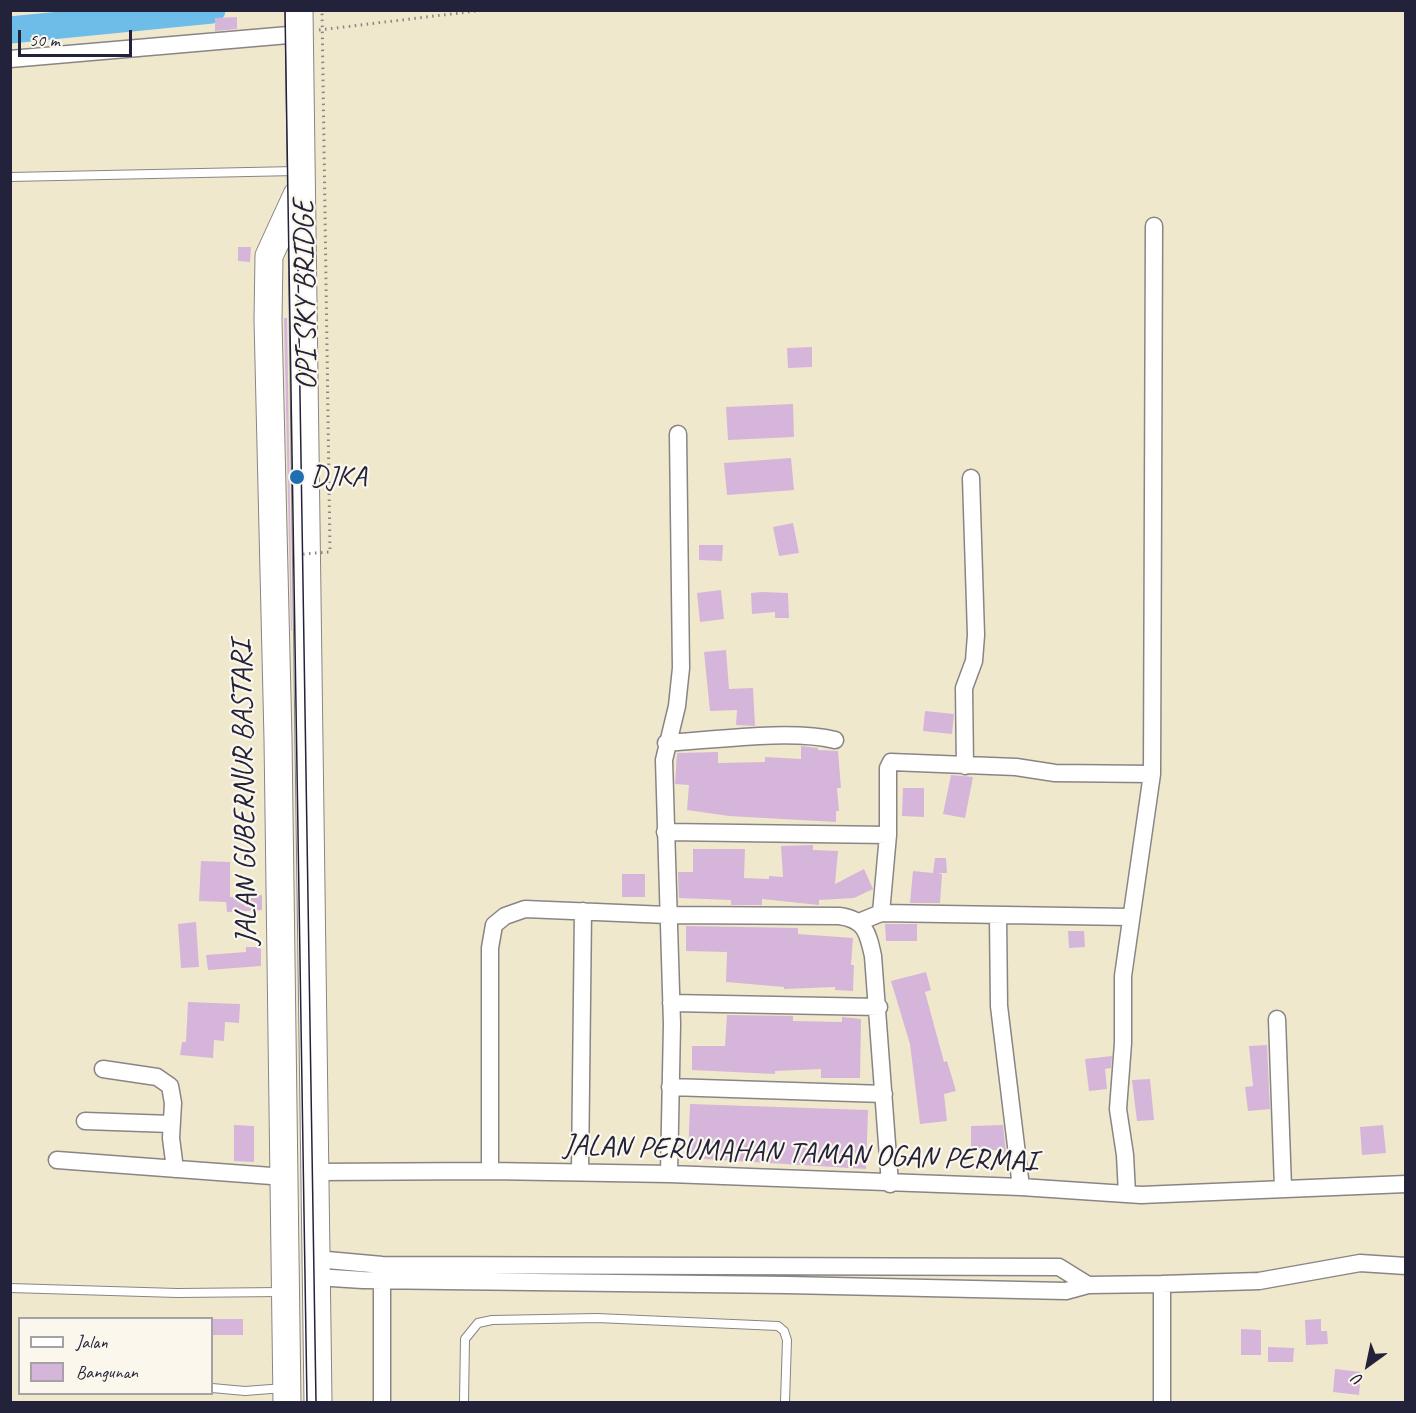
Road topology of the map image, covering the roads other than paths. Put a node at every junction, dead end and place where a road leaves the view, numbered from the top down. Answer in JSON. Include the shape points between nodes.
{"nodes":[{"id":1,"x":300,"y":22,"type":"edge"},
{"id":2,"x":10,"y":59,"type":"edge"},
{"id":3,"x":10,"y":177,"type":"edge"},
{"id":4,"x":300,"y":179,"type":"junction"},
{"id":5,"x":1154,"y":226,"type":"dead end"},
{"id":6,"x":678,"y":434,"type":"dead end"},
{"id":7,"x":971,"y":478,"type":"dead end"},
{"id":8,"x":278,"y":739,"type":"junction"},
{"id":9,"x":835,"y":740,"type":"dead end"},
{"id":10,"x":666,"y":743,"type":"junction"},
{"id":11,"x":310,"y":745,"type":"junction"},
{"id":12,"x":965,"y":766,"type":"junction"},
{"id":13,"x":1152,"y":774,"type":"junction"},
{"id":14,"x":665,"y":831,"type":"junction"},
{"id":15,"x":888,"y":835,"type":"junction"},
{"id":16,"x":583,"y":911,"type":"junction"},
{"id":17,"x":881,"y":913,"type":"junction"},
{"id":18,"x":667,"y":915,"type":"junction"},
{"id":19,"x":998,"y":917,"type":"junction"},
{"id":20,"x":1129,"y":917,"type":"junction"},
{"id":21,"x":859,"y":922,"type":"junction"},
{"id":22,"x":671,"y":1003,"type":"junction"},
{"id":23,"x":879,"y":1007,"type":"junction"},
{"id":24,"x":1277,"y":1019,"type":"dead end"},
{"id":25,"x":103,"y":1070,"type":"dead end"},
{"id":26,"x":670,"y":1087,"type":"junction"},
{"id":27,"x":884,"y":1094,"type":"junction"},
{"id":28,"x":85,"y":1121,"type":"dead end"},
{"id":29,"x":171,"y":1124,"type":"junction"},
{"id":30,"x":57,"y":1160,"type":"dead end"},
{"id":31,"x":175,"y":1169,"type":"junction"},
{"id":32,"x":490,"y":1171,"type":"junction"},
{"id":33,"x":580,"y":1172,"type":"junction"},
{"id":34,"x":315,"y":1173,"type":"junction"},
{"id":35,"x":669,"y":1174,"type":"junction"},
{"id":36,"x":285,"y":1177,"type":"junction"},
{"id":37,"x":890,"y":1184,"type":"junction"},
{"id":38,"x":1406,"y":1184,"type":"edge"},
{"id":39,"x":1021,"y":1187,"type":"junction"},
{"id":40,"x":1283,"y":1188,"type":"junction"},
{"id":41,"x":1127,"y":1194,"type":"junction"},
{"id":42,"x":1406,"y":1266,"type":"edge"},
{"id":43,"x":325,"y":1269,"type":"junction"},
{"id":44,"x":382,"y":1273,"type":"junction"},
{"id":45,"x":1162,"y":1284,"type":"junction"},
{"id":46,"x":1088,"y":1285,"type":"junction"},
{"id":47,"x":10,"y":1288,"type":"edge"},
{"id":48,"x":287,"y":1292,"type":"junction"},
{"id":49,"x":213,"y":1388,"type":"edge"},
{"id":50,"x":287,"y":1395,"type":"edge"},
{"id":51,"x":318,"y":1402,"type":"edge"},
{"id":52,"x":382,"y":1402,"type":"edge"},
{"id":53,"x":464,"y":1402,"type":"edge"},
{"id":54,"x":785,"y":1402,"type":"edge"},
{"id":55,"x":1162,"y":1402,"type":"edge"}],
"edges":[{"from":1,"to":2,"type":"street"},
{"from":1,"to":4,"type":"highway","name":"JALAN GUBERNUR BASTARI"},
{"from":3,"to":4,"type":"lane"},
{"from":4,"to":8,"type":"highway","name":"JALAN GUBERNUR BASTARI","via":[[269,256]]},
{"from":4,"to":11,"type":"highway","name":"JALAN GUBERNUR BASTARI"},
{"from":5,"to":13,"type":"street"},
{"from":6,"to":10,"type":"street","via":[[681,668],[677,705]]},
{"from":7,"to":12,"type":"street","via":[[976,635],[974,661],[964,688]]},
{"from":8,"to":11,"type":"highway"},
{"from":8,"to":36,"type":"highway","name":"JALAN GUBERNUR BASTARI"},
{"from":9,"to":10,"type":"street","via":[[779,737]]},
{"from":10,"to":14,"type":"street"},
{"from":11,"to":34,"type":"highway","name":"JALAN GUBERNUR BASTARI"},
{"from":12,"to":13,"type":"street","via":[[1017,767],[1055,773]]},
{"from":12,"to":15,"type":"street","via":[[891,762]]},
{"from":13,"to":20,"type":"street"},
{"from":14,"to":15,"type":"street"},
{"from":14,"to":18,"type":"street"},
{"from":15,"to":17,"type":"street"},
{"from":16,"to":18,"type":"street"},
{"from":16,"to":32,"type":"street","via":[[525,909],[494,925],[490,948]]},
{"from":16,"to":33,"type":"street"},
{"from":17,"to":19,"type":"street"},
{"from":17,"to":21,"type":"street"},
{"from":18,"to":21,"type":"street","via":[[839,916]]},
{"from":18,"to":22,"type":"street"},
{"from":19,"to":20,"type":"street"},
{"from":19,"to":39,"type":"street","via":[[999,1006]]},
{"from":20,"to":41,"type":"street","via":[[1118,1109]]},
{"from":21,"to":23,"type":"street","via":[[869,938]]},
{"from":22,"to":23,"type":"street"},
{"from":22,"to":26,"type":"street"},
{"from":23,"to":27,"type":"street"},
{"from":24,"to":40,"type":"street"},
{"from":25,"to":29,"type":"street","via":[[165,1081],[172,1092]]},
{"from":26,"to":27,"type":"street"},
{"from":26,"to":35,"type":"street"},
{"from":27,"to":37,"type":"street"},
{"from":28,"to":29,"type":"street"},
{"from":29,"to":31,"type":"street"},
{"from":30,"to":31,"type":"street"},
{"from":31,"to":36,"type":"street"},
{"from":32,"to":33,"type":"street","name":"JALAN PERUMAHAN TAMAN OGAN PERMAI"},
{"from":32,"to":34,"type":"street","name":"JALAN PERUMAHAN TAMAN OGAN PERMAI"},
{"from":33,"to":35,"type":"street","name":"JALAN PERUMAHAN TAMAN OGAN PERMAI"},
{"from":34,"to":43,"type":"highway","name":"JALAN GUBERNUR BASTARI"},
{"from":35,"to":37,"type":"street","name":"JALAN PERUMAHAN TAMAN OGAN PERMAI"},
{"from":36,"to":48,"type":"highway","name":"JALAN GUBERNUR BASTARI"},
{"from":37,"to":39,"type":"street","name":"JALAN PERUMAHAN TAMAN OGAN PERMAI"},
{"from":38,"to":40,"type":"street","name":"JALAN PERUMAHAN TAMAN OGAN PERMAI"},
{"from":39,"to":41,"type":"street","name":"JALAN PERUMAHAN TAMAN OGAN PERMAI"},
{"from":40,"to":41,"type":"street","name":"JALAN PERUMAHAN TAMAN OGAN PERMAI"},
{"from":42,"to":45,"type":"street","via":[[1360,1263],[1259,1281]]},
{"from":43,"to":44,"type":"street"},
{"from":43,"to":51,"type":"highway","name":"JALAN GUBERNUR BASTARI"},
{"from":44,"to":46,"type":"street","via":[[1066,1291]]},
{"from":44,"to":46,"type":"street","via":[[1059,1267]]},
{"from":44,"to":52,"type":"street"},
{"from":45,"to":46,"type":"street"},
{"from":45,"to":55,"type":"street"},
{"from":47,"to":48,"type":"lane"},
{"from":48,"to":50,"type":"highway","name":"JALAN GUBERNUR BASTARI"},
{"from":49,"to":50,"type":"lane"},
{"from":53,"to":54,"type":"lane","via":[[465,1339],[477,1323],[597,1318],[778,1326],[787,1340]]}]}
